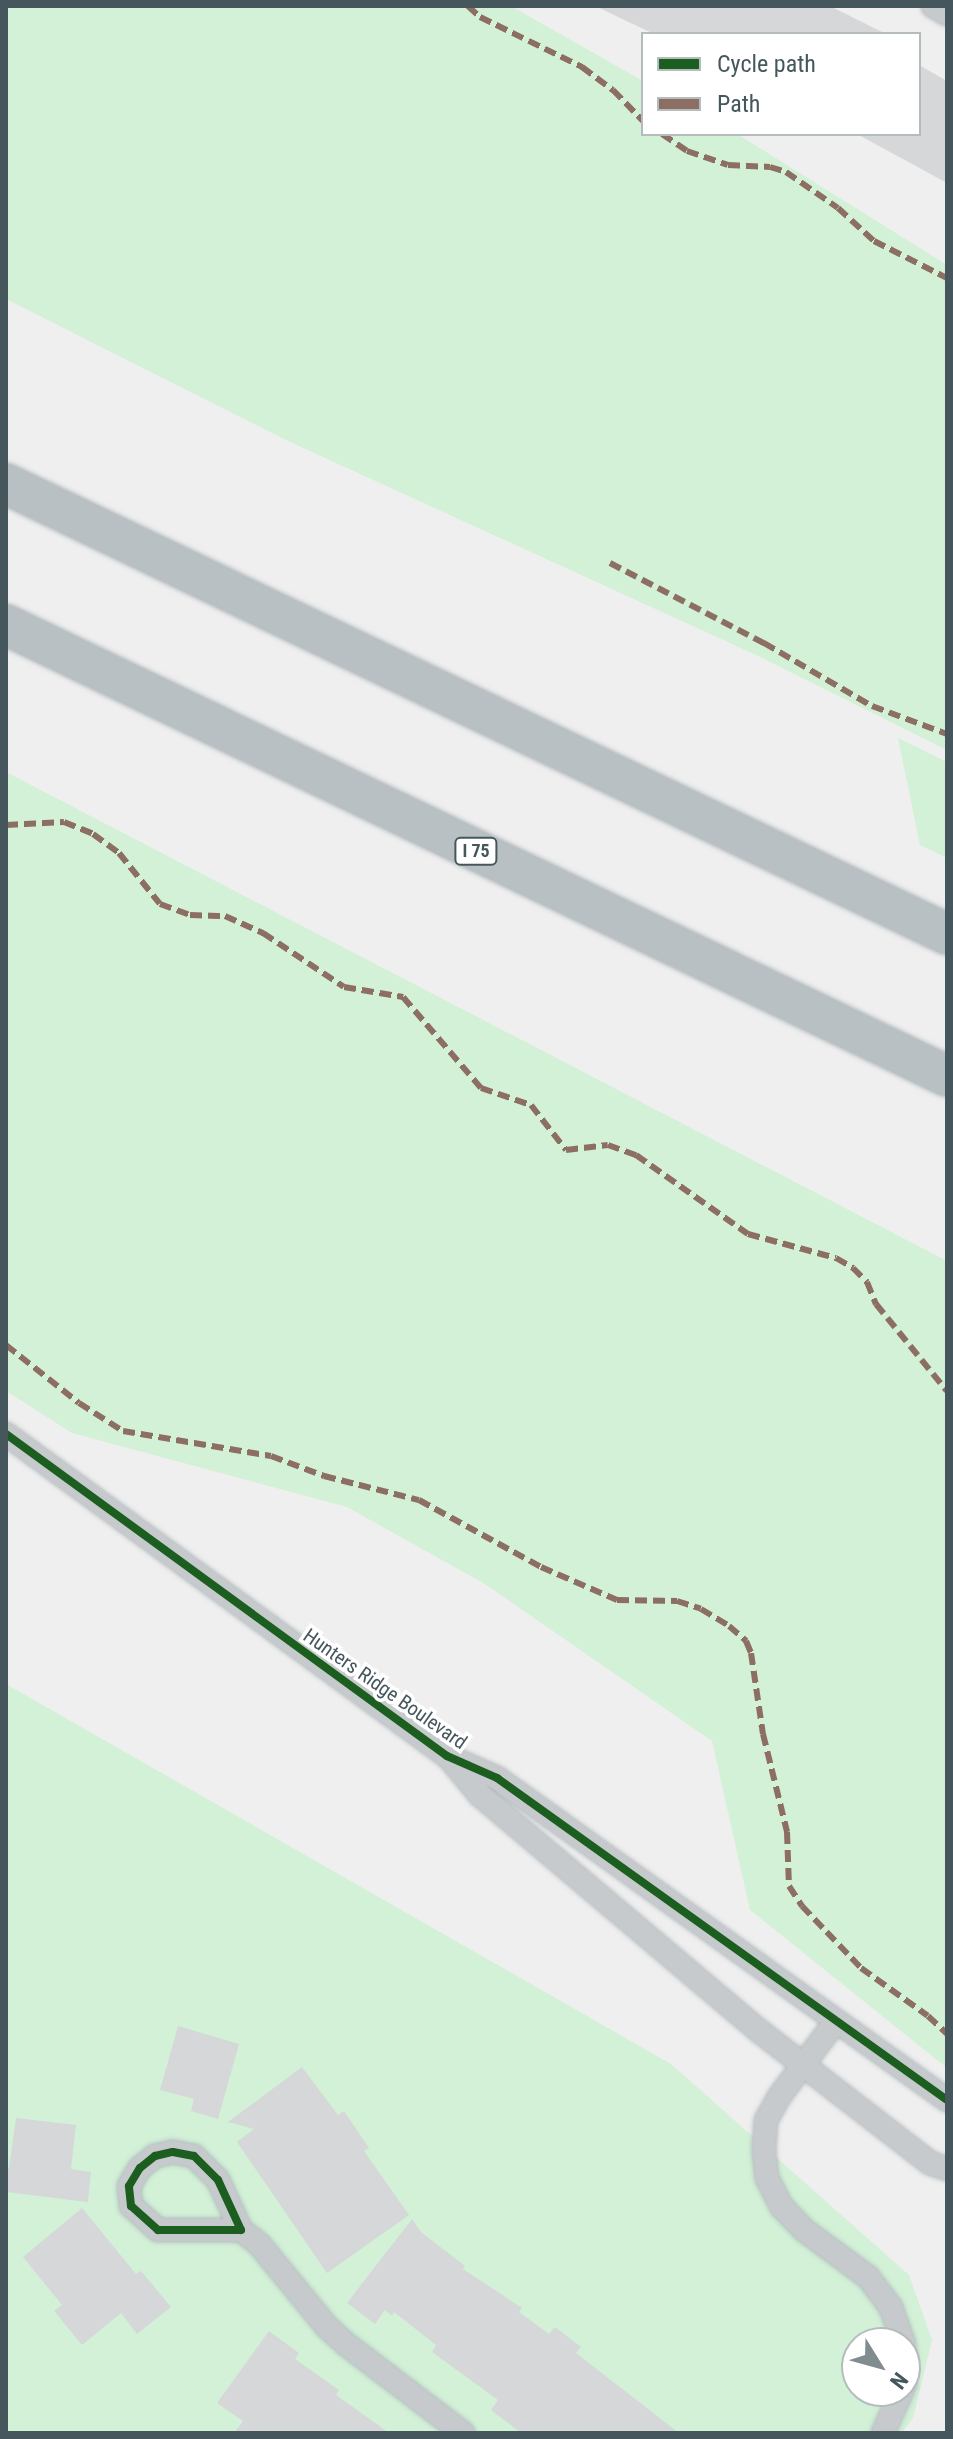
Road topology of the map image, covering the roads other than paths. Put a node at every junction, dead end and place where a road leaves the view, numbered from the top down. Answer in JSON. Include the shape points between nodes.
{"nodes":[{"id":1,"x":933,"y":6,"type":"edge"},
{"id":2,"x":947,"y":14,"type":"edge"},
{"id":3,"x":6,"y":484,"type":"edge"},
{"id":4,"x":6,"y":625,"type":"edge"},
{"id":5,"x":947,"y":934,"type":"edge"},
{"id":6,"x":947,"y":1076,"type":"edge"},
{"id":7,"x":6,"y":1434,"type":"edge"},
{"id":8,"x":447,"y":1756,"type":"junction"},
{"id":9,"x":836,"y":2021,"type":"junction"},
{"id":10,"x":804,"y":2065,"type":"junction"},
{"id":11,"x":947,"y":2100,"type":"edge"},
{"id":12,"x":947,"y":2169,"type":"edge"},
{"id":13,"x":241,"y":2230,"type":"junction"},
{"id":14,"x":898,"y":2327,"type":"edge"},
{"id":15,"x":895,"y":2407,"type":"edge"},
{"id":16,"x":463,"y":2433,"type":"edge"},
{"id":17,"x":883,"y":2433,"type":"edge"}],
"edges":[{"from":1,"to":2,"type":"street"},
{"from":3,"to":5,"type":"highway"},
{"from":4,"to":6,"type":"highway","number":"I 75"},
{"from":7,"to":8,"type":"street","name":"Hunters Ridge Boulevard"},
{"from":8,"to":9,"type":"street","name":"Hunters Ridge Boulevard","via":[[497,1778]]},
{"from":8,"to":10,"type":"street","name":"Hunters Ridge Boulevard","via":[[480,1795]]},
{"from":9,"to":10,"type":"street"},
{"from":9,"to":11,"type":"street","name":"Hunters Ridge Boulevard"},
{"from":10,"to":12,"type":"street","name":"Hunters Ridge Boulevard","via":[[930,2163]]},
{"from":10,"to":14,"type":"street","via":[[766,2120],[767,2178],[782,2207],[804,2230],[868,2277]]},
{"from":13,"to":13,"type":"street","via":[[218,2180],[194,2156],[155,2156],[129,2186],[131,2206],[158,2230]]},
{"from":13,"to":16,"type":"street","via":[[259,2244],[327,2327]]},
{"from":15,"to":17,"type":"street"}]}
